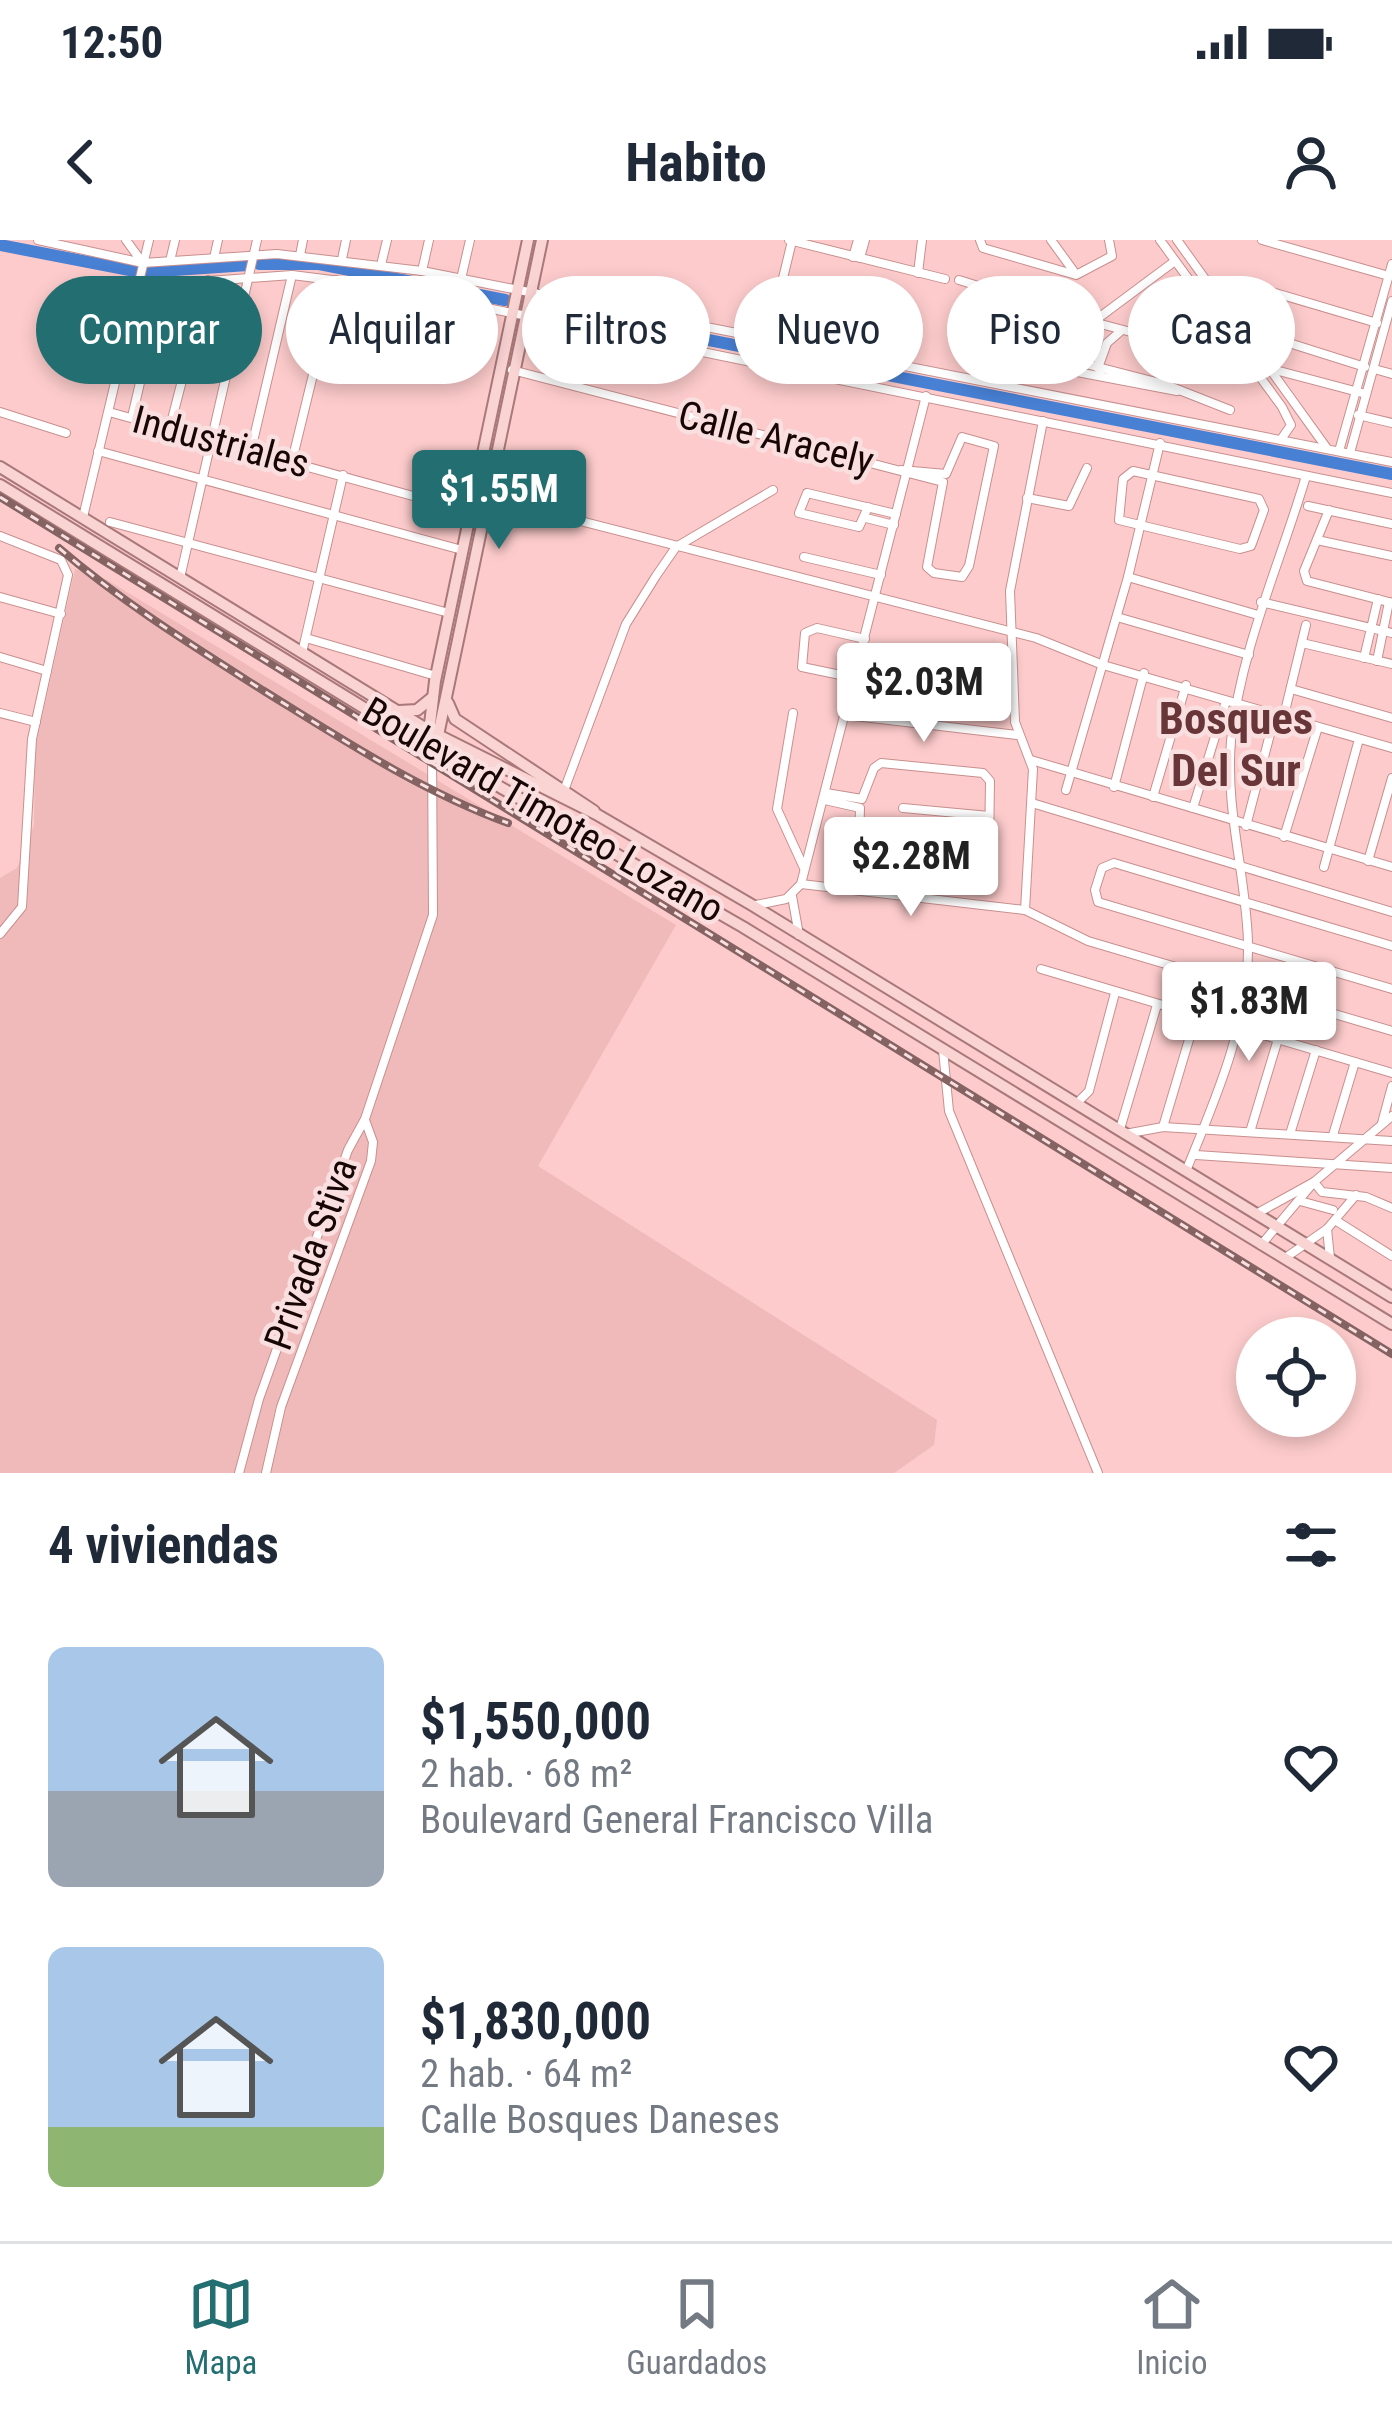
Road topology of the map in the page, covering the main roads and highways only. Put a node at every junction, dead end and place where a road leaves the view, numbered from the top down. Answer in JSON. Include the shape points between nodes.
{"nodes":[{"id":1,"x":528,"y":240,"type":"edge"},
{"id":2,"x":542,"y":240,"type":"edge"},
{"id":3,"x":0,"y":467,"type":"edge"},
{"id":4,"x":0,"y":485,"type":"edge"},
{"id":5,"x":440,"y":697,"type":"junction"},
{"id":6,"x":398,"y":711,"type":"junction"},
{"id":7,"x":433,"y":738,"type":"junction"},
{"id":8,"x":564,"y":792,"type":"junction"},
{"id":9,"x":849,"y":965,"type":"junction"},
{"id":10,"x":835,"y":983,"type":"junction"},
{"id":11,"x":882,"y":986,"type":"junction"},
{"id":12,"x":867,"y":1004,"type":"junction"},
{"id":13,"x":1392,"y":1297,"type":"edge"},
{"id":14,"x":1392,"y":1324,"type":"edge"}],
"edges":[{"from":1,"to":5,"type":"main road","via":[[436,676]]},
{"from":2,"to":5,"type":"main road"},
{"from":3,"to":6,"type":"main road","name":"Boulevard Timoteo Lozano"},
{"from":4,"to":7,"type":"main road","name":"Boulevard Timoteo Lozano"},
{"from":5,"to":6,"type":"main road"},
{"from":5,"to":7,"type":"main road"},
{"from":5,"to":8,"type":"main road","via":[[455,719]]},
{"from":6,"to":7,"type":"main road","name":"Boulevard Timoteo Lozano"},
{"from":7,"to":8,"type":"main road","name":"Boulevard Timoteo Lozano"},
{"from":7,"to":10,"type":"main road","name":"Boulevard Timoteo Lozano"},
{"from":8,"to":9,"type":"main road","name":"Boulevard Timoteo Lozano"},
{"from":9,"to":10,"type":"main road","via":[[853,982]]},
{"from":9,"to":11,"type":"main road","name":"Boulevard Timoteo Lozano"},
{"from":10,"to":12,"type":"main road","name":"Boulevard Timoteo Lozano"},
{"from":11,"to":12,"type":"main road","via":[[868,988]]},
{"from":11,"to":13,"type":"main road","name":"Boulevard Timoteo Lozano"},
{"from":12,"to":14,"type":"main road","name":"Boulevard Timoteo Lozano"}]}
